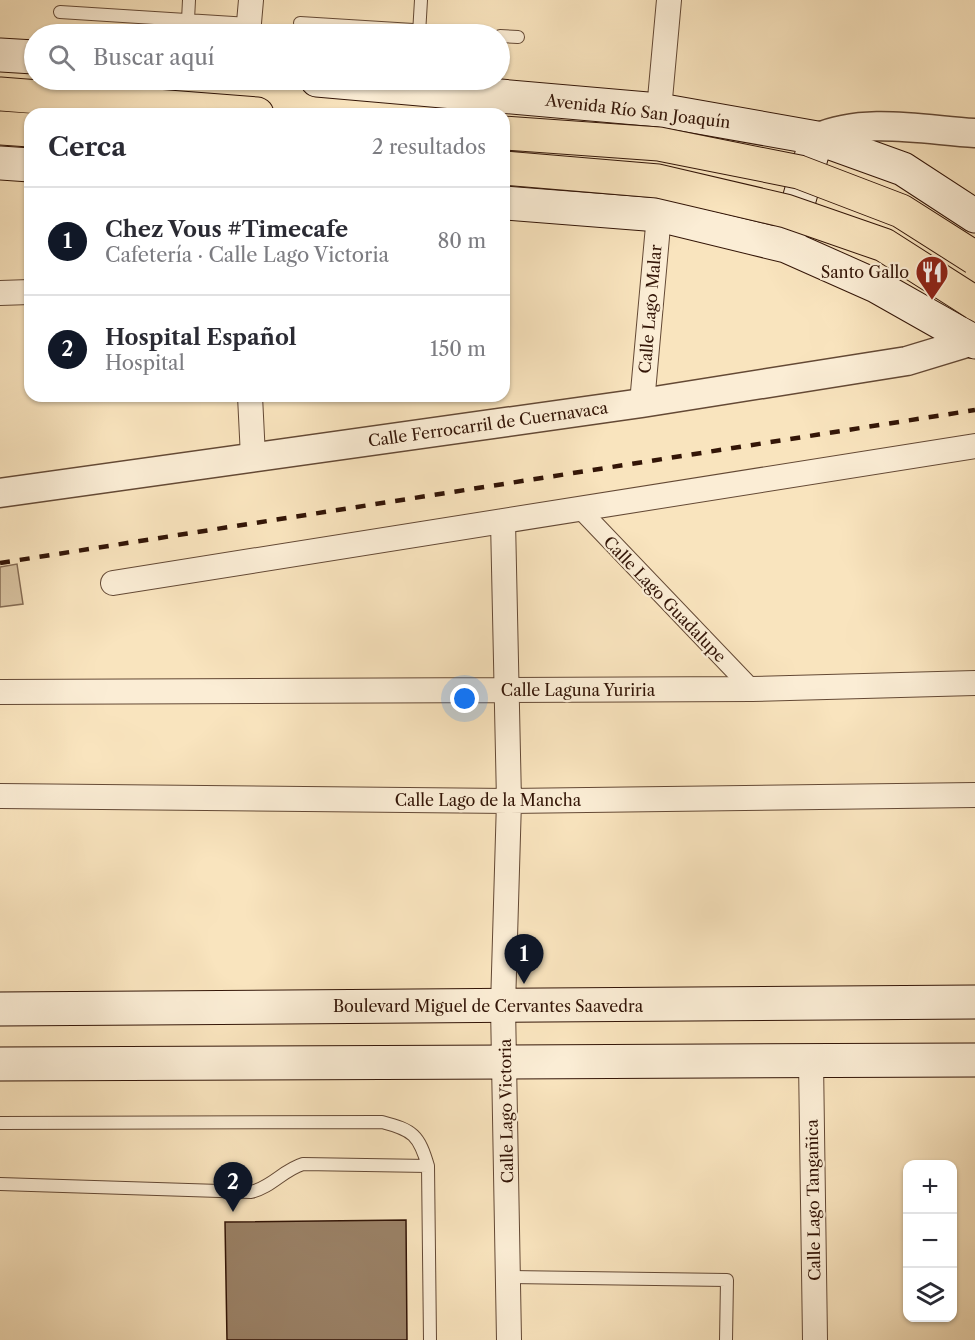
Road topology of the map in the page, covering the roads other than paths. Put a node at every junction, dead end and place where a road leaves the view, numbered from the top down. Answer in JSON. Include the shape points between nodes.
{"nodes":[{"id":1,"x":189,"y":0,"type":"edge"},
{"id":2,"x":250,"y":0,"type":"edge"},
{"id":3,"x":421,"y":0,"type":"edge"},
{"id":4,"x":669,"y":0,"type":"edge"},
{"id":5,"x":60,"y":12,"type":"dead end"},
{"id":6,"x":188,"y":20,"type":"junction"},
{"id":7,"x":300,"y":23,"type":"dead end"},
{"id":8,"x":215,"y":24,"type":"edge"},
{"id":9,"x":248,"y":24,"type":"edge"},
{"id":10,"x":312,"y":24,"type":"edge"},
{"id":11,"x":420,"y":24,"type":"edge"},
{"id":12,"x":510,"y":37,"type":"edge"},
{"id":13,"x":518,"y":37,"type":"dead end"},
{"id":14,"x":0,"y":55,"type":"edge"},
{"id":15,"x":24,"y":56,"type":"edge"},
{"id":16,"x":473,"y":90,"type":"edge"},
{"id":17,"x":6,"y":93,"type":"edge"},
{"id":18,"x":185,"y":108,"type":"edge"},
{"id":19,"x":659,"y":110,"type":"junction"},
{"id":20,"x":0,"y":128,"type":"edge"},
{"id":21,"x":24,"y":130,"type":"edge"},
{"id":22,"x":510,"y":133,"type":"edge"},
{"id":23,"x":975,"y":133,"type":"edge"},
{"id":24,"x":817,"y":138,"type":"junction"},
{"id":25,"x":0,"y":163,"type":"edge"},
{"id":26,"x":24,"y":165,"type":"edge"},
{"id":27,"x":510,"y":169,"type":"edge"},
{"id":28,"x":510,"y":202,"type":"edge"},
{"id":29,"x":659,"y":214,"type":"junction"},
{"id":30,"x":975,"y":216,"type":"edge"},
{"id":31,"x":786,"y":246,"type":"junction"},
{"id":32,"x":975,"y":258,"type":"edge"},
{"id":33,"x":24,"y":292,"type":"edge"},
{"id":34,"x":0,"y":293,"type":"edge"},
{"id":35,"x":975,"y":303,"type":"edge"},
{"id":36,"x":974,"y":340,"type":"edge"},
{"id":37,"x":250,"y":402,"type":"edge"},
{"id":38,"x":642,"y":403,"type":"junction"},
{"id":39,"x":975,"y":446,"type":"edge"},
{"id":40,"x":253,"y":457,"type":"junction"},
{"id":41,"x":0,"y":493,"type":"edge"},
{"id":42,"x":579,"y":508,"type":"junction"},
{"id":43,"x":503,"y":521,"type":"junction"},
{"id":44,"x":113,"y":583,"type":"dead end"},
{"id":45,"x":975,"y":683,"type":"edge"},
{"id":46,"x":752,"y":689,"type":"junction"},
{"id":47,"x":508,"y":690,"type":"junction"},
{"id":48,"x":0,"y":692,"type":"edge"},
{"id":49,"x":975,"y":795,"type":"edge"},
{"id":50,"x":0,"y":796,"type":"edge"},
{"id":51,"x":509,"y":801,"type":"junction"},
{"id":52,"x":975,"y":1002,"type":"edge"},
{"id":53,"x":503,"y":1006,"type":"junction"},
{"id":54,"x":0,"y":1009,"type":"edge"},
{"id":55,"x":975,"y":1060,"type":"edge"},
{"id":56,"x":812,"y":1061,"type":"junction"},
{"id":57,"x":505,"y":1062,"type":"junction"},
{"id":58,"x":0,"y":1064,"type":"edge"},
{"id":59,"x":0,"y":1123,"type":"edge"},
{"id":60,"x":428,"y":1166,"type":"junction"},
{"id":61,"x":0,"y":1184,"type":"edge"},
{"id":62,"x":510,"y":1277,"type":"junction"},
{"id":63,"x":430,"y":1340,"type":"edge"},
{"id":64,"x":509,"y":1340,"type":"edge"},
{"id":65,"x":726,"y":1340,"type":"edge"},
{"id":66,"x":815,"y":1340,"type":"edge"}],
"edges":[{"from":1,"to":6,"type":"lane"},
{"from":2,"to":9,"type":"street"},
{"from":3,"to":11,"type":"lane"},
{"from":4,"to":19,"type":"street"},
{"from":5,"to":6,"type":"lane"},
{"from":6,"to":8,"type":"lane"},
{"from":7,"to":10,"type":"lane"},
{"from":12,"to":13,"type":"lane"},
{"from":14,"to":15,"type":"main road"},
{"from":16,"to":19,"type":"main road","name":"Avenida Río San Joaquín"},
{"from":17,"to":18,"type":"highway"},
{"from":19,"to":24,"type":"main road","name":"Avenida Río San Joaquín"},
{"from":20,"to":21,"type":"highway"},
{"from":22,"to":32,"type":"highway","name":"Avenida Río San Joaquín","bridge":true,"via":[[659,144],[799,172],[902,211]]},
{"from":23,"to":24,"type":"street","via":[[862,126]]},
{"from":24,"to":30,"type":"main road","name":"Avenida Río San Joaquín","via":[[903,169]]},
{"from":24,"to":31,"type":"main road"},
{"from":25,"to":26,"type":"main road"},
{"from":27,"to":35,"type":"highway","bridge":true,"via":[[658,181],[786,211],[884,245]]},
{"from":28,"to":29,"type":"main road"},
{"from":29,"to":31,"type":"main road"},
{"from":29,"to":38,"type":"street","name":"Calle Lago Malar"},
{"from":31,"to":36,"type":"main road","via":[[876,286]]},
{"from":33,"to":34,"type":"street"},
{"from":36,"to":38,"type":"street","name":"Calle Ferrocarril de Cuernavaca","via":[[907,361]]},
{"from":37,"to":40,"type":"street"},
{"from":38,"to":40,"type":"street","name":"Calle Ferrocarril de Cuernavaca"},
{"from":39,"to":42,"type":"street"},
{"from":40,"to":41,"type":"street","name":"Calle Ferrocarril de Cuernavaca"},
{"from":42,"to":43,"type":"street"},
{"from":42,"to":46,"type":"street","name":"Calle Lago Guadalupe"},
{"from":43,"to":44,"type":"street"},
{"from":43,"to":47,"type":"street","name":"Calle Lago Victoria"},
{"from":45,"to":46,"type":"street","name":"Calle Laguna Yuriria"},
{"from":46,"to":47,"type":"street","name":"Calle Laguna Yuriria"},
{"from":47,"to":48,"type":"street","name":"Calle Laguna Yuriria"},
{"from":47,"to":51,"type":"street","name":"Calle Lago Victoria"},
{"from":49,"to":51,"type":"street","name":"Calle Lago de la Mancha"},
{"from":50,"to":51,"type":"street","name":"Calle Lago de la Mancha"},
{"from":51,"to":53,"type":"street","name":"Calle Lago Victoria"},
{"from":52,"to":53,"type":"main road","name":"Boulevard Miguel de Cervantes Saavedra"},
{"from":53,"to":54,"type":"main road","name":"Boulevard Miguel de Cervantes Saavedra"},
{"from":53,"to":57,"type":"street","name":"Calle Lago Victoria"},
{"from":55,"to":56,"type":"main road"},
{"from":56,"to":57,"type":"main road"},
{"from":56,"to":66,"type":"street","name":"Calle Lago Tangañica"},
{"from":57,"to":58,"type":"main road"},
{"from":57,"to":62,"type":"street","name":"Calle Lago Victoria"},
{"from":59,"to":60,"type":"lane","via":[[382,1122],[406,1128],[422,1146]]},
{"from":60,"to":61,"type":"lane","via":[[303,1164],[293,1167],[272,1185],[251,1192]]},
{"from":60,"to":63,"type":"lane"},
{"from":62,"to":64,"type":"street","name":"Calle Lago Victoria"},
{"from":62,"to":65,"type":"lane","via":[[727,1280]]}]}
